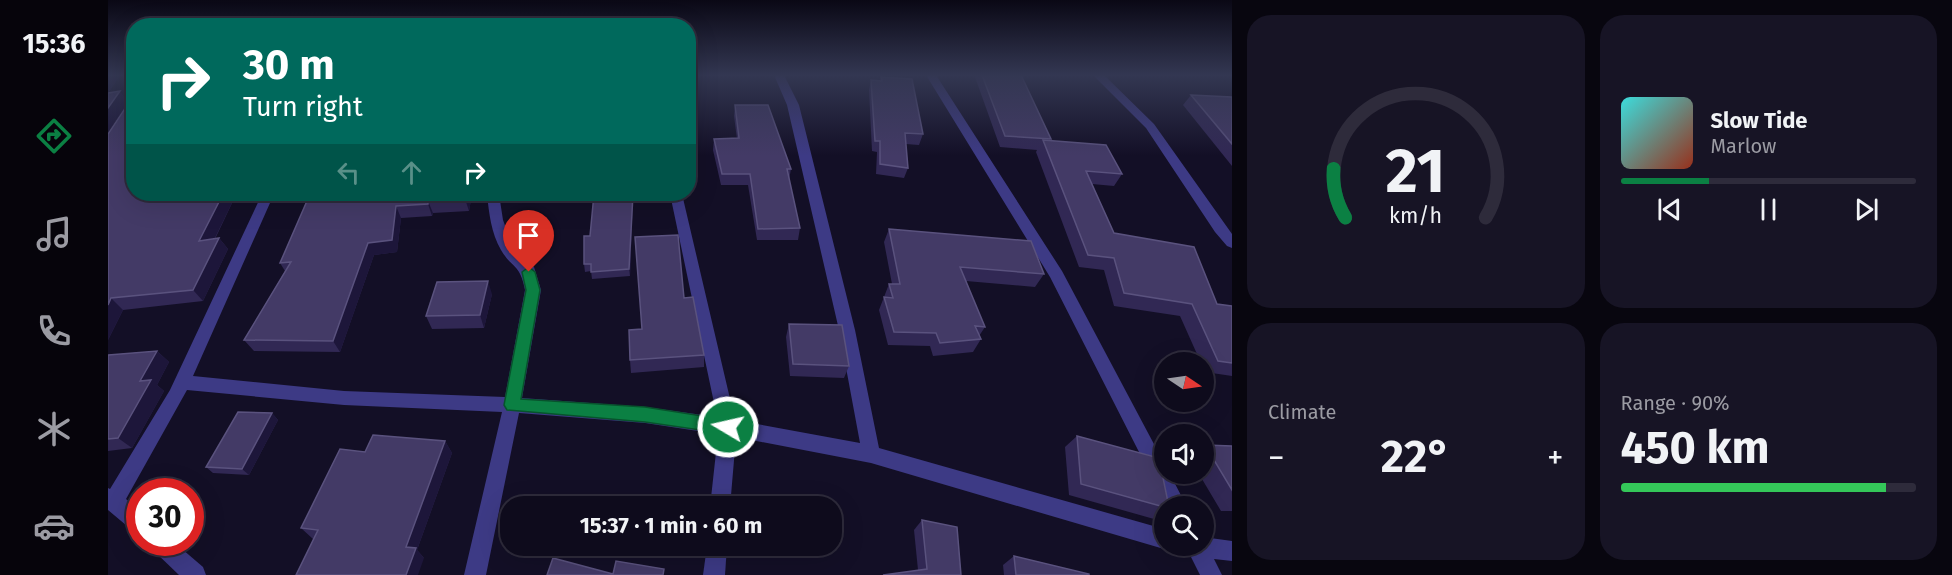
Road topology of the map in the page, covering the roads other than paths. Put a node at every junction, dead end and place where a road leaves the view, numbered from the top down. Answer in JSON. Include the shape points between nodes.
{"nodes":[{"id":1,"x":792,"y":102,"type":"edge"},
{"id":2,"x":949,"y":102,"type":"edge"},
{"id":3,"x":1125,"y":102,"type":"edge"},
{"id":4,"x":265,"y":201,"type":"edge"},
{"id":5,"x":494,"y":201,"type":"edge"},
{"id":6,"x":678,"y":201,"type":"edge"},
{"id":7,"x":1232,"y":243,"type":"edge"},
{"id":8,"x":182,"y":382,"type":"junction"},
{"id":9,"x":512,"y":405,"type":"junction"},
{"id":10,"x":728,"y":427,"type":"junction"},
{"id":11,"x":871,"y":454,"type":"junction"},
{"id":12,"x":721,"y":496,"type":"edge"},
{"id":13,"x":1171,"y":496,"type":"edge"},
{"id":14,"x":111,"y":499,"type":"edge"},
{"id":15,"x":126,"y":512,"type":"edge"},
{"id":16,"x":1154,"y":536,"type":"edge"},
{"id":17,"x":1214,"y":549,"type":"edge"},
{"id":18,"x":1232,"y":551,"type":"edge"},
{"id":19,"x":174,"y":556,"type":"edge"},
{"id":20,"x":716,"y":556,"type":"edge"},
{"id":21,"x":1200,"y":556,"type":"edge"},
{"id":22,"x":195,"y":575,"type":"edge"},
{"id":23,"x":475,"y":575,"type":"edge"},
{"id":24,"x":714,"y":575,"type":"edge"},
{"id":25,"x":1211,"y":575,"type":"edge"}],
"edges":[{"from":1,"to":11,"type":"street","via":[[847,330]]},
{"from":2,"to":13,"type":"street","via":[[1057,275]]},
{"from":3,"to":7,"type":"street","via":[[1150,126]]},
{"from":4,"to":8,"type":"street"},
{"from":5,"to":9,"type":"street","via":[[507,249],[529,272],[533,290]]},
{"from":6,"to":10,"type":"street"},
{"from":8,"to":9,"type":"street","via":[[344,398]]},
{"from":8,"to":14,"type":"street"},
{"from":9,"to":10,"type":"street","via":[[645,415]]},
{"from":9,"to":23,"type":"street"},
{"from":10,"to":11,"type":"street"},
{"from":10,"to":12,"type":"street"},
{"from":11,"to":16,"type":"street"},
{"from":14,"to":15,"type":"street"},
{"from":17,"to":18,"type":"street"},
{"from":19,"to":22,"type":"street"},
{"from":20,"to":24,"type":"street"},
{"from":21,"to":25,"type":"street"}]}
